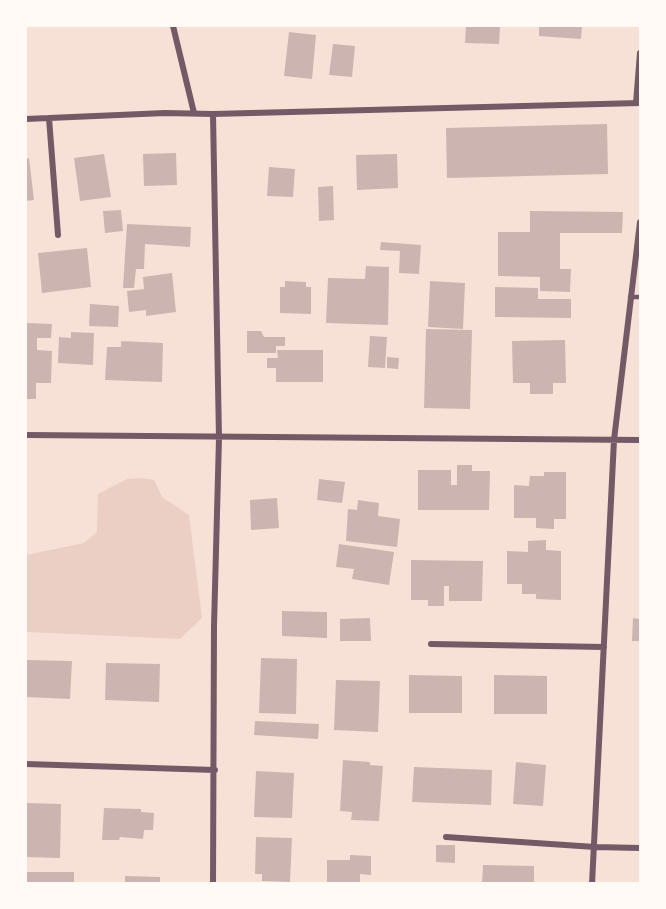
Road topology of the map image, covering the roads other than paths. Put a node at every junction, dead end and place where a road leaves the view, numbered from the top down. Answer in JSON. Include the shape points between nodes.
{"nodes":[{"id":1,"x":173,"y":26,"type":"edge"},
{"id":2,"x":640,"y":53,"type":"edge"},
{"id":3,"x":638,"y":103,"type":"edge"},
{"id":4,"x":194,"y":114,"type":"junction"},
{"id":5,"x":213,"y":114,"type":"junction"},
{"id":6,"x":49,"y":118,"type":"junction"},
{"id":7,"x":26,"y":119,"type":"edge"},
{"id":8,"x":640,"y":222,"type":"edge"},
{"id":9,"x":58,"y":235,"type":"dead end"},
{"id":10,"x":630,"y":297,"type":"junction"},
{"id":11,"x":640,"y":297,"type":"edge"},
{"id":12,"x":26,"y":435,"type":"edge"},
{"id":13,"x":219,"y":438,"type":"junction"},
{"id":14,"x":614,"y":440,"type":"junction"},
{"id":15,"x":640,"y":441,"type":"edge"},
{"id":16,"x":431,"y":644,"type":"dead end"},
{"id":17,"x":604,"y":647,"type":"junction"},
{"id":18,"x":26,"y":764,"type":"edge"},
{"id":19,"x":215,"y":770,"type":"junction"},
{"id":20,"x":446,"y":837,"type":"dead end"},
{"id":21,"x":595,"y":847,"type":"junction"},
{"id":22,"x":640,"y":848,"type":"edge"},
{"id":23,"x":213,"y":884,"type":"edge"},
{"id":24,"x":592,"y":884,"type":"edge"}],
"edges":[{"from":1,"to":4,"type":"street"},
{"from":2,"to":3,"type":"street"},
{"from":3,"to":5,"type":"street"},
{"from":4,"to":5,"type":"street"},
{"from":4,"to":6,"type":"street"},
{"from":5,"to":13,"type":"street"},
{"from":6,"to":7,"type":"street"},
{"from":6,"to":9,"type":"street"},
{"from":8,"to":10,"type":"street"},
{"from":10,"to":11,"type":"lane"},
{"from":10,"to":14,"type":"street"},
{"from":12,"to":13,"type":"street"},
{"from":13,"to":14,"type":"street"},
{"from":13,"to":19,"type":"street"},
{"from":14,"to":15,"type":"street"},
{"from":14,"to":17,"type":"street"},
{"from":16,"to":17,"type":"street"},
{"from":17,"to":21,"type":"street"},
{"from":18,"to":19,"type":"street"},
{"from":19,"to":23,"type":"street"},
{"from":20,"to":21,"type":"street"},
{"from":21,"to":22,"type":"street"},
{"from":21,"to":24,"type":"street"}]}
